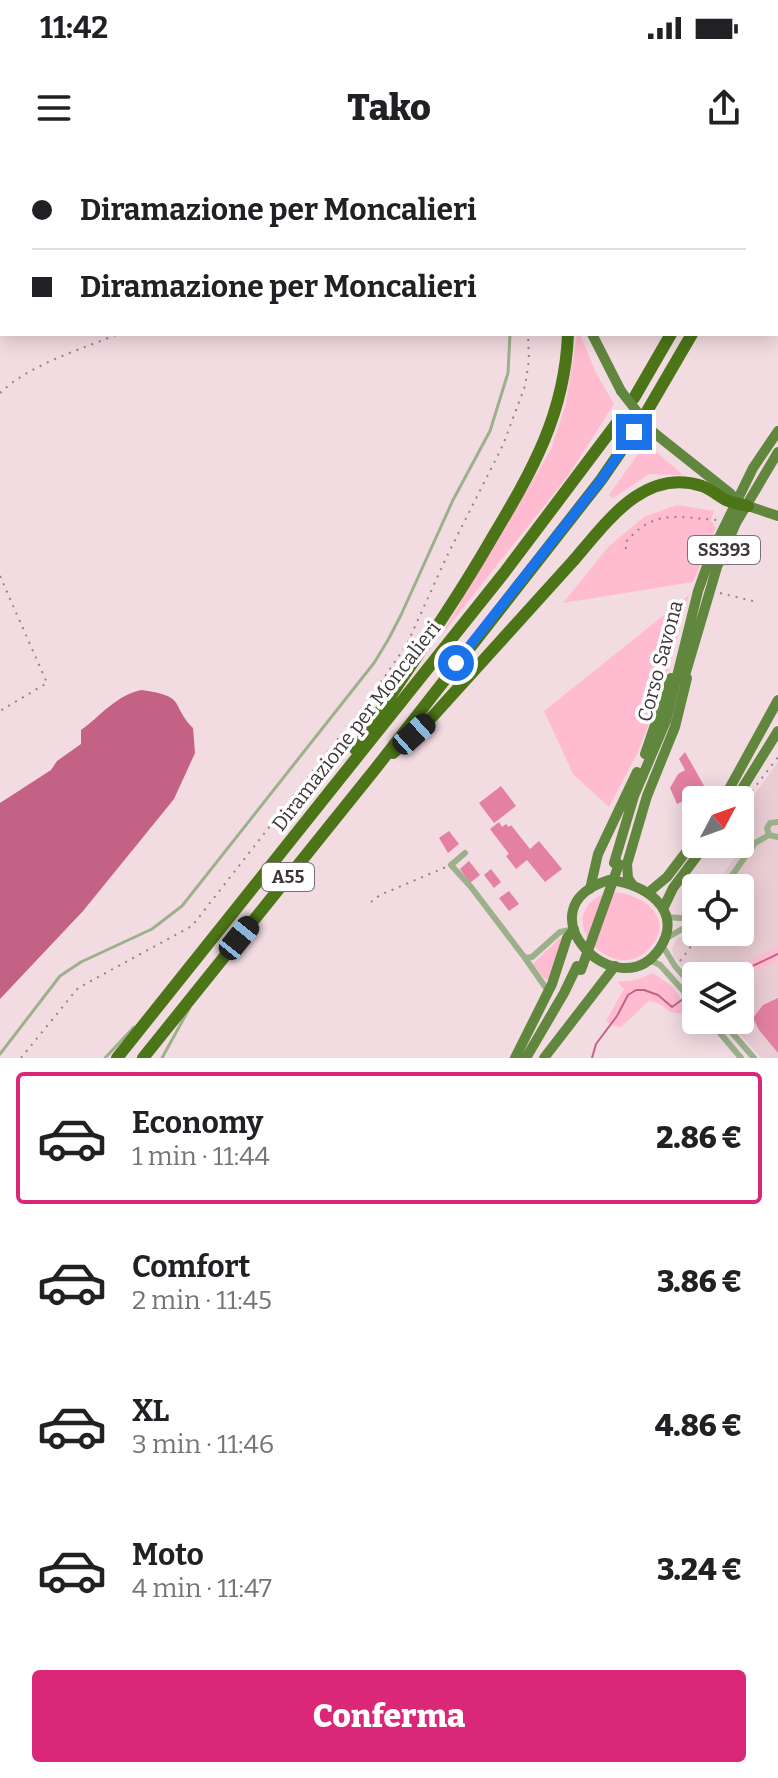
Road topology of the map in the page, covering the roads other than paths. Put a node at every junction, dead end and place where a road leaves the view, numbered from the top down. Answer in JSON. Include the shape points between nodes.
{"nodes":[{"id":1,"x":510,"y":336,"type":"edge"},
{"id":2,"x":568,"y":336,"type":"edge"},
{"id":3,"x":593,"y":336,"type":"edge"},
{"id":4,"x":670,"y":336,"type":"edge"},
{"id":5,"x":691,"y":336,"type":"edge"},
{"id":6,"x":634,"y":398,"type":"dead end"},
{"id":7,"x":646,"y":413,"type":"dead end"},
{"id":8,"x":622,"y":416,"type":"dead end"},
{"id":9,"x":778,"y":431,"type":"edge"},
{"id":10,"x":634,"y":432,"type":"dead end"},
{"id":11,"x":778,"y":452,"type":"edge"},
{"id":12,"x":753,"y":508,"type":"junction"},
{"id":13,"x":778,"y":516,"type":"edge"},
{"id":14,"x":778,"y":524,"type":"edge"},
{"id":15,"x":689,"y":623,"type":"junction"},
{"id":16,"x":692,"y":656,"type":"junction"},
{"id":17,"x":778,"y":700,"type":"edge"},
{"id":18,"x":778,"y":731,"type":"edge"},
{"id":19,"x":376,"y":768,"type":"junction"},
{"id":20,"x":735,"y":786,"type":"edge"},
{"id":21,"x":738,"y":786,"type":"edge"},
{"id":22,"x":313,"y":814,"type":"junction"},
{"id":23,"x":777,"y":820,"type":"edge"},
{"id":24,"x":769,"y":835,"type":"junction"},
{"id":25,"x":778,"y":837,"type":"edge"},
{"id":26,"x":465,"y":853,"type":"dead end"},
{"id":27,"x":682,"y":857,"type":"edge"},
{"id":28,"x":696,"y":858,"type":"edge"},
{"id":29,"x":616,"y":863,"type":"junction"},
{"id":30,"x":733,"y":874,"type":"edge"},
{"id":31,"x":632,"y":884,"type":"junction"},
{"id":32,"x":590,"y":889,"type":"junction"},
{"id":33,"x":649,"y":892,"type":"junction"},
{"id":34,"x":664,"y":913,"type":"junction"},
{"id":35,"x":682,"y":918,"type":"edge"},
{"id":36,"x":682,"y":928,"type":"edge"},
{"id":37,"x":574,"y":929,"type":"junction"},
{"id":38,"x":663,"y":942,"type":"junction"},
{"id":39,"x":525,"y":958,"type":"junction"},
{"id":40,"x":648,"y":959,"type":"junction"},
{"id":41,"x":615,"y":966,"type":"junction"},
{"id":42,"x":579,"y":968,"type":"junction"},
{"id":43,"x":682,"y":974,"type":"edge"},
{"id":44,"x":200,"y":986,"type":"junction"},
{"id":45,"x":682,"y":989,"type":"edge"},
{"id":46,"x":548,"y":991,"type":"junction"},
{"id":47,"x":153,"y":1013,"type":"junction"},
{"id":48,"x":721,"y":1034,"type":"edge"},
{"id":49,"x":734,"y":1034,"type":"edge"},
{"id":50,"x":0,"y":1054,"type":"edge"},
{"id":51,"x":105,"y":1058,"type":"edge"},
{"id":52,"x":117,"y":1058,"type":"edge"},
{"id":53,"x":143,"y":1058,"type":"edge"},
{"id":54,"x":162,"y":1058,"type":"edge"},
{"id":55,"x":515,"y":1058,"type":"edge"},
{"id":56,"x":526,"y":1058,"type":"edge"},
{"id":57,"x":532,"y":1058,"type":"edge"},
{"id":58,"x":544,"y":1058,"type":"edge"},
{"id":59,"x":741,"y":1058,"type":"edge"},
{"id":60,"x":754,"y":1058,"type":"edge"}],
"edges":[{"from":1,"to":50,"type":"lane","via":[[508,373],[490,431],[374,663],[182,906],[152,929],[60,976]]},
{"from":2,"to":22,"type":"highway","via":[[560,398],[538,457],[468,579]]},
{"from":3,"to":12,"type":"main road","bridge":true,"via":[[621,391],[653,432]]},
{"from":4,"to":6,"type":"highway"},
{"from":5,"to":7,"type":"highway"},
{"from":8,"to":22,"type":"highway","name":"Diramazione per Moncalieri","number":"A55"},
{"from":9,"to":15,"type":"main road","name":"Corso Savona","number":"SS393","via":[[727,518]]},
{"from":10,"to":19,"type":"highway","name":"Diramazione per Moncalieri","number":"A55"},
{"from":11,"to":16,"type":"main road","name":"Corso Savona","number":"SS393","via":[[736,523]]},
{"from":12,"to":13,"type":"main road"},
{"from":12,"to":14,"type":"main road"},
{"from":12,"to":19,"type":"highway","bridge":true,"via":[[678,483],[647,490],[620,508],[433,716]]},
{"from":15,"to":29,"type":"main road","name":"Corso Savona","number":"SS393","via":[[666,721],[634,796]]},
{"from":15,"to":32,"type":"main road","via":[[641,763],[598,854]]},
{"from":16,"to":29,"type":"main road","name":"Corso Savona","number":"SS393"},
{"from":16,"to":31,"type":"main road","via":[[675,727],[627,864]]},
{"from":17,"to":20,"type":"main road"},
{"from":18,"to":21,"type":"main road"},
{"from":19,"to":44,"type":"highway","name":"Diramazione per Moncalieri","number":"A55"},
{"from":22,"to":47,"type":"highway","name":"Diramazione per Moncalieri","number":"A55"},
{"from":23,"to":24,"type":"street","via":[[768,825]]},
{"from":24,"to":25,"type":"street"},
{"from":24,"to":30,"type":"street","via":[[755,843]]},
{"from":26,"to":39,"type":"street","via":[[451,865]]},
{"from":27,"to":33,"type":"main road"},
{"from":28,"to":34,"type":"main road","via":[[673,888]]},
{"from":29,"to":42,"type":"main road","name":"Corso Savona","number":"SS393","bridge":true},
{"from":31,"to":32,"type":"main road","via":[[609,880]]},
{"from":31,"to":33,"type":"main road"},
{"from":32,"to":37,"type":"main road","via":[[575,905]]},
{"from":33,"to":34,"type":"main road"},
{"from":34,"to":35,"type":"street"},
{"from":34,"to":38,"type":"main road"},
{"from":36,"to":38,"type":"street"},
{"from":37,"to":39,"type":"street","via":[[560,932]]},
{"from":37,"to":41,"type":"main road","via":[[585,951]]},
{"from":37,"to":46,"type":"main road"},
{"from":38,"to":40,"type":"main road"},
{"from":38,"to":43,"type":"street"},
{"from":39,"to":46,"type":"street"},
{"from":40,"to":41,"type":"main road"},
{"from":40,"to":45,"type":"street"},
{"from":41,"to":58,"type":"main road"},
{"from":42,"to":56,"type":"main road","name":"Corso Savona","number":"SS393"},
{"from":42,"to":57,"type":"main road","name":"Corso Savona","number":"SS393","via":[[566,1003]]},
{"from":44,"to":53,"type":"highway","name":"Diramazione per Moncalieri","number":"A55"},
{"from":44,"to":54,"type":"lane"},
{"from":46,"to":55,"type":"main road"},
{"from":47,"to":51,"type":"lane"},
{"from":47,"to":52,"type":"highway","name":"Diramazione per Moncalieri","number":"A55"},
{"from":48,"to":59,"type":"street"},
{"from":49,"to":60,"type":"street"}]}
